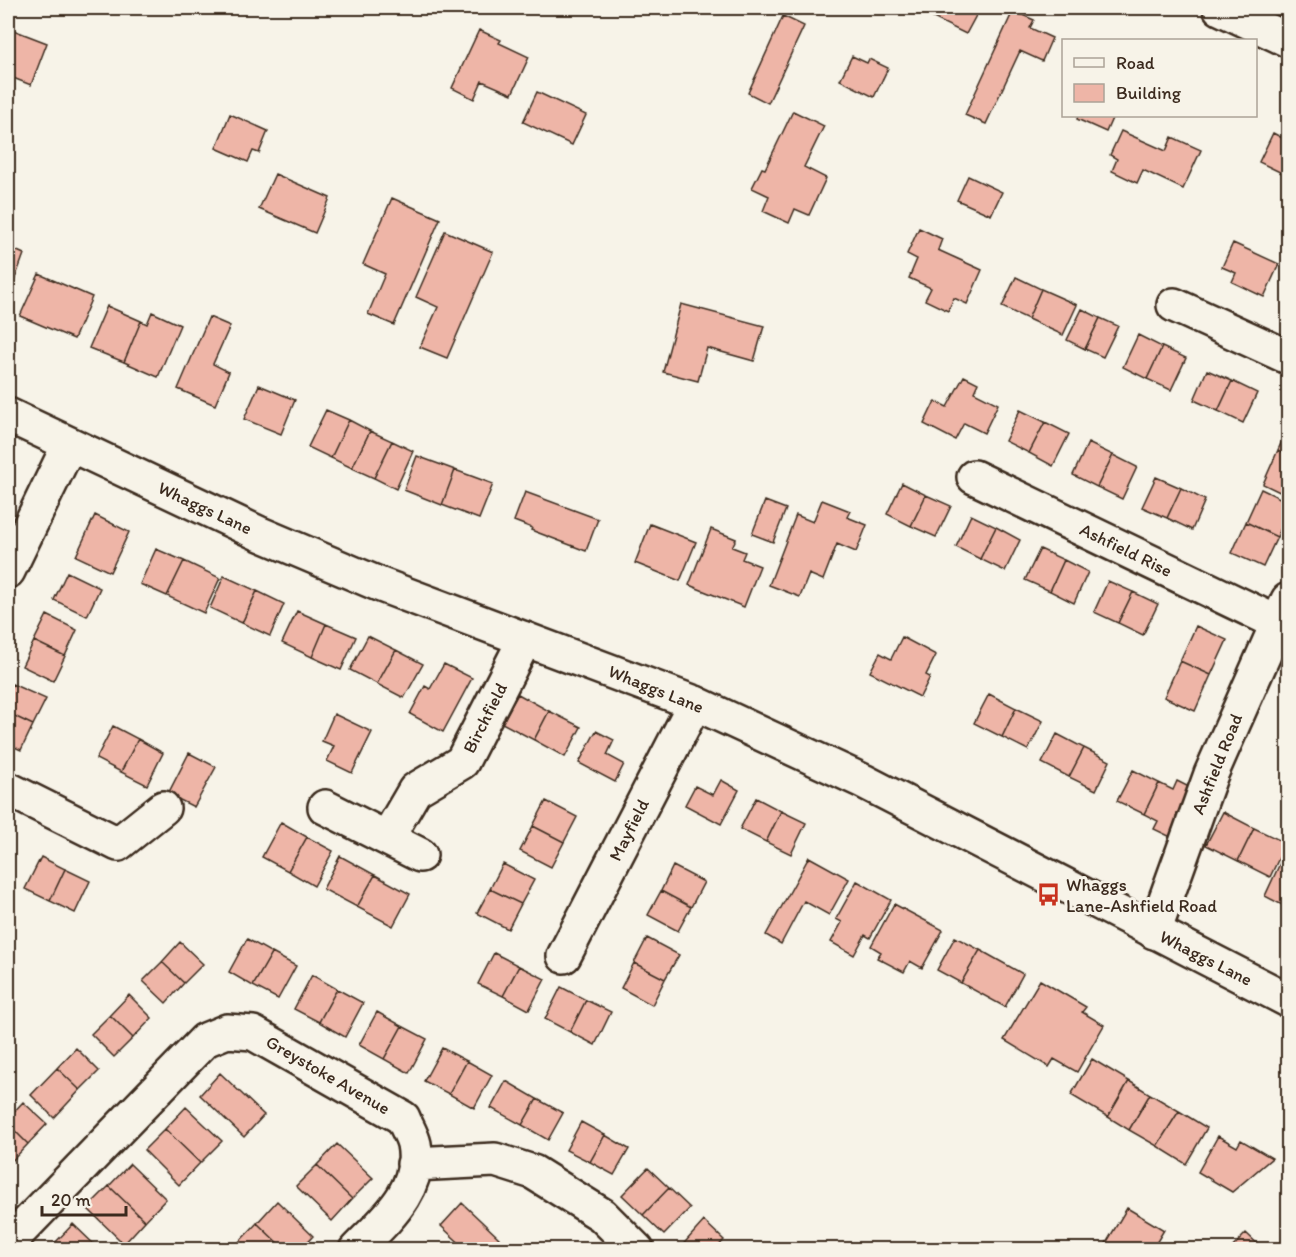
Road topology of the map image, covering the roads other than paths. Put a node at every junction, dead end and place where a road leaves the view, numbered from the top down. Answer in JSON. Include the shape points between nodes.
{"nodes":[{"id":1,"x":1220,"y":8,"type":"edge"},
{"id":2,"x":1288,"y":40,"type":"edge"},
{"id":3,"x":1174,"y":306,"type":"dead end"},
{"id":4,"x":1288,"y":357,"type":"edge"},
{"id":5,"x":8,"y":415,"type":"edge"},
{"id":6,"x":69,"y":445,"type":"junction"},
{"id":7,"x":974,"y":477,"type":"dead end"},
{"id":8,"x":8,"y":571,"type":"edge"},
{"id":9,"x":1283,"y":612,"type":"edge"},
{"id":10,"x":525,"y":639,"type":"junction"},
{"id":11,"x":695,"y":703,"type":"junction"},
{"id":12,"x":8,"y":789,"type":"edge"},
{"id":13,"x":325,"y":807,"type":"dead end"},
{"id":14,"x":163,"y":808,"type":"dead end"},
{"id":15,"x":387,"y":838,"type":"junction"},
{"id":16,"x":420,"y":855,"type":"dead end"},
{"id":17,"x":1154,"y":932,"type":"junction"},
{"id":18,"x":564,"y":956,"type":"dead end"},
{"id":19,"x":1288,"y":1000,"type":"edge"},
{"id":20,"x":414,"y":1164,"type":"junction"},
{"id":21,"x":8,"y":1244,"type":"edge"},
{"id":22,"x":356,"y":1250,"type":"edge"},
{"id":23,"x":638,"y":1250,"type":"edge"}],
"edges":[{"from":1,"to":2,"type":"street"},
{"from":3,"to":4,"type":"street"},
{"from":5,"to":6,"type":"street","name":"Whaggs Lane"},
{"from":6,"to":8,"type":"street"},
{"from":6,"to":10,"type":"street","name":"Whaggs Lane","via":[[258,533]]},
{"from":7,"to":9,"type":"street","name":"Ashfield Rise"},
{"from":9,"to":17,"type":"street","name":"Ashfield Road","via":[[1211,774]]},
{"from":10,"to":11,"type":"street","name":"Whaggs Lane"},
{"from":10,"to":15,"type":"street","name":"Birchfield","via":[[462,762],[415,790]]},
{"from":11,"to":17,"type":"street","name":"Whaggs Lane","via":[[863,781]]},
{"from":11,"to":18,"type":"street","name":"Mayfield"},
{"from":12,"to":14,"type":"street","via":[[118,844]]},
{"from":13,"to":15,"type":"street"},
{"from":15,"to":16,"type":"street"},
{"from":17,"to":19,"type":"street","name":"Whaggs Lane"},
{"from":20,"to":21,"type":"street","name":"Greystoke Avenue","via":[[414,1144],[403,1118],[253,1033],[227,1031],[205,1040]]},
{"from":20,"to":22,"type":"street","name":"Greystoke Avenue","via":[[410,1186],[396,1209]]},
{"from":20,"to":23,"type":"street","via":[[495,1160],[533,1172],[602,1215]]}]}
